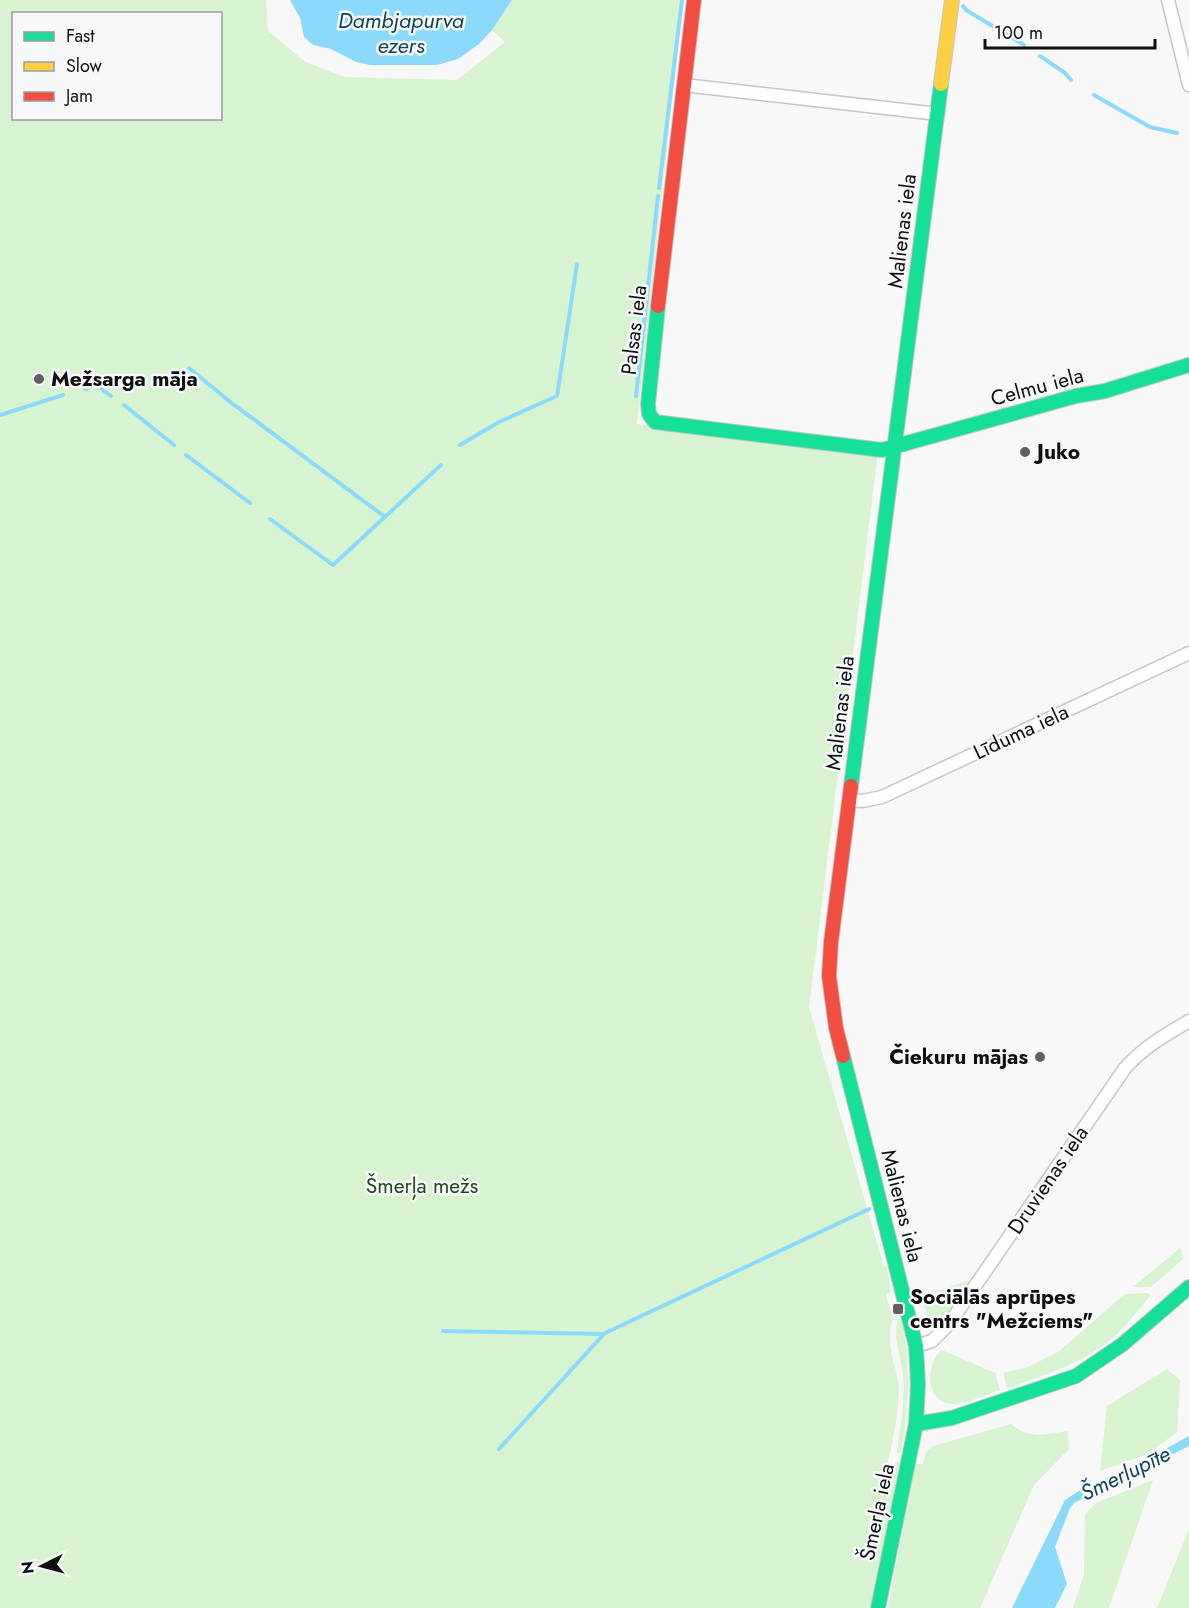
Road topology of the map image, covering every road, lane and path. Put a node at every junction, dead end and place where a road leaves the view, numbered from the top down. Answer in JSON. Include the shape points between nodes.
{"nodes":[{"id":1,"x":694,"y":0,"type":"edge"},
{"id":2,"x":952,"y":0,"type":"edge"},
{"id":3,"x":1168,"y":0,"type":"edge"},
{"id":4,"x":684,"y":85,"type":"junction"},
{"id":5,"x":1189,"y":85,"type":"edge"},
{"id":6,"x":938,"y":114,"type":"junction"},
{"id":7,"x":1189,"y":365,"type":"edge"},
{"id":8,"x":896,"y":447,"type":"junction"},
{"id":9,"x":1189,"y":653,"type":"edge"},
{"id":10,"x":850,"y":800,"type":"junction"},
{"id":11,"x":1189,"y":1021,"type":"edge"},
{"id":12,"x":1189,"y":1287,"type":"edge"},
{"id":13,"x":916,"y":1346,"type":"junction"},
{"id":14,"x":916,"y":1424,"type":"junction"},
{"id":15,"x":878,"y":1608,"type":"edge"}],
"edges":[{"from":1,"to":4,"type":"street","name":"Palsas iela"},
{"from":2,"to":6,"type":"street","name":"Malienas iela"},
{"from":3,"to":5,"type":"street"},
{"from":4,"to":6,"type":"street"},
{"from":4,"to":8,"type":"street","name":"Palsas iela","via":[[648,396],[651,418],[661,424],[750,435],[882,450]]},
{"from":6,"to":8,"type":"street","name":"Malienas iela"},
{"from":7,"to":8,"type":"street","name":"Celmu iela"},
{"from":8,"to":10,"type":"street","name":"Malienas iela"},
{"from":9,"to":10,"type":"street","name":"Līduma iela","via":[[882,797]]},
{"from":10,"to":13,"type":"street","name":"Malienas iela","via":[[831,942],[832,1011]]},
{"from":11,"to":13,"type":"street","name":"Druvienas iela","via":[[1150,1044],[1125,1068],[949,1324],[932,1341]]},
{"from":12,"to":14,"type":"street","via":[[1124,1344],[1076,1376],[952,1418]]},
{"from":13,"to":14,"type":"street","name":"Malienas iela"},
{"from":14,"to":15,"type":"street","name":"Šmerļa iela"}]}
